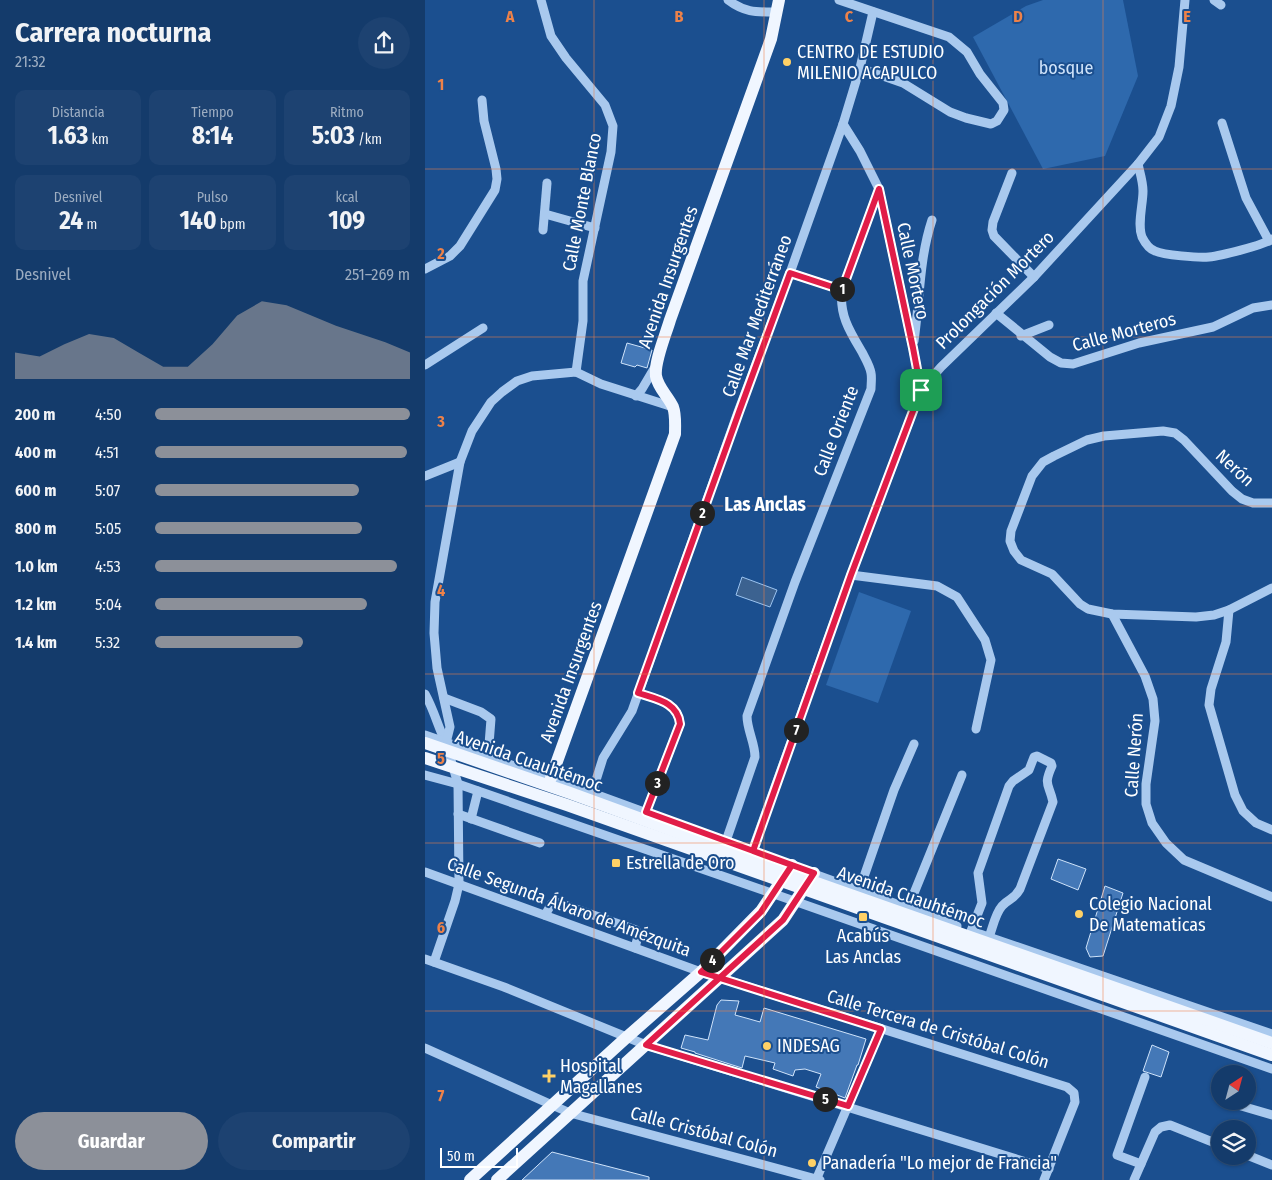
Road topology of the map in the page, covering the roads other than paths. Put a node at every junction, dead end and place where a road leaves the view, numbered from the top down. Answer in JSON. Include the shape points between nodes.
{"nodes":[{"id":1,"x":541,"y":0,"type":"edge"},
{"id":2,"x":728,"y":0,"type":"edge"},
{"id":3,"x":839,"y":0,"type":"edge"},
{"id":4,"x":1185,"y":0,"type":"edge"},
{"id":5,"x":778,"y":6,"type":"edge"},
{"id":6,"x":873,"y":12,"type":"junction"},
{"id":7,"x":860,"y":68,"type":"junction"},
{"id":8,"x":482,"y":100,"type":"dead end"},
{"id":9,"x":1222,"y":123,"type":"dead end"},
{"id":10,"x":843,"y":124,"type":"junction"},
{"id":11,"x":1138,"y":164,"type":"junction"},
{"id":12,"x":1012,"y":173,"type":"dead end"},
{"id":13,"x":547,"y":183,"type":"dead end"},
{"id":14,"x":879,"y":189,"type":"junction"},
{"id":15,"x":545,"y":214,"type":"junction"},
{"id":16,"x":932,"y":220,"type":"dead end"},
{"id":17,"x":595,"y":228,"type":"junction"},
{"id":18,"x":543,"y":230,"type":"dead end"},
{"id":19,"x":1270,"y":240,"type":"edge"},
{"id":20,"x":425,"y":269,"type":"edge"},
{"id":21,"x":790,"y":273,"type":"junction"},
{"id":22,"x":1034,"y":277,"type":"junction"},
{"id":23,"x":842,"y":290,"type":"junction"},
{"id":24,"x":1272,"y":305,"type":"edge"},
{"id":25,"x":996,"y":313,"type":"junction"},
{"id":26,"x":1049,"y":325,"type":"dead end"},
{"id":27,"x":483,"y":328,"type":"dead end"},
{"id":28,"x":1021,"y":336,"type":"junction"},
{"id":29,"x":913,"y":348,"type":"junction"},
{"id":30,"x":657,"y":364,"type":"junction"},
{"id":31,"x":425,"y":365,"type":"edge"},
{"id":32,"x":576,"y":372,"type":"junction"},
{"id":33,"x":921,"y":390,"type":"junction"},
{"id":34,"x":637,"y":396,"type":"junction"},
{"id":35,"x":673,"y":407,"type":"junction"},
{"id":36,"x":460,"y":462,"type":"junction"},
{"id":37,"x":425,"y":476,"type":"edge"},
{"id":38,"x":1272,"y":503,"type":"edge"},
{"id":39,"x":851,"y":575,"type":"junction"},
{"id":40,"x":1272,"y":588,"type":"edge"},
{"id":41,"x":1229,"y":610,"type":"junction"},
{"id":42,"x":1113,"y":614,"type":"junction"},
{"id":43,"x":638,"y":693,"type":"junction"},
{"id":44,"x":425,"y":694,"type":"edge"},
{"id":45,"x":444,"y":698,"type":"junction"},
{"id":46,"x":976,"y":729,"type":"dead end"},
{"id":47,"x":425,"y":735,"type":"edge"},
{"id":48,"x":425,"y":743,"type":"edge"},
{"id":49,"x":446,"y":743,"type":"junction"},
{"id":50,"x":914,"y":744,"type":"dead end"},
{"id":51,"x":425,"y":750,"type":"edge"},
{"id":52,"x":488,"y":757,"type":"junction"},
{"id":53,"x":425,"y":758,"type":"edge"},
{"id":54,"x":425,"y":775,"type":"edge"},
{"id":55,"x":962,"y":775,"type":"dead end"},
{"id":56,"x":551,"y":778,"type":"junction"},
{"id":57,"x":458,"y":784,"type":"junction"},
{"id":58,"x":478,"y":791,"type":"junction"},
{"id":59,"x":592,"y":793,"type":"junction"},
{"id":60,"x":646,"y":812,"type":"junction"},
{"id":61,"x":458,"y":814,"type":"junction"},
{"id":62,"x":471,"y":819,"type":"junction"},
{"id":63,"x":1272,"y":830,"type":"edge"},
{"id":64,"x":726,"y":841,"type":"junction"},
{"id":65,"x":540,"y":842,"type":"dead end"},
{"id":66,"x":753,"y":851,"type":"junction"},
{"id":67,"x":792,"y":865,"type":"junction"},
{"id":68,"x":425,"y":872,"type":"edge"},
{"id":69,"x":814,"y":873,"type":"junction"},
{"id":70,"x":459,"y":884,"type":"junction"},
{"id":71,"x":859,"y":891,"type":"junction"},
{"id":72,"x":773,"y":894,"type":"junction"},
{"id":73,"x":1272,"y":897,"type":"edge"},
{"id":74,"x":797,"y":902,"type":"junction"},
{"id":75,"x":908,"y":908,"type":"junction"},
{"id":76,"x":545,"y":915,"type":"junction"},
{"id":77,"x":971,"y":931,"type":"junction"},
{"id":78,"x":989,"y":937,"type":"junction"},
{"id":79,"x":635,"y":948,"type":"junction"},
{"id":80,"x":429,"y":960,"type":"edge"},
{"id":81,"x":701,"y":972,"type":"junction"},
{"id":82,"x":720,"y":978,"type":"junction"},
{"id":83,"x":881,"y":1029,"type":"junction"},
{"id":84,"x":1272,"y":1034,"type":"edge"},
{"id":85,"x":627,"y":1037,"type":"junction"},
{"id":86,"x":1272,"y":1043,"type":"edge"},
{"id":87,"x":646,"y":1045,"type":"junction"},
{"id":88,"x":425,"y":1048,"type":"edge"},
{"id":89,"x":1272,"y":1055,"type":"edge"},
{"id":90,"x":1272,"y":1069,"type":"edge"},
{"id":91,"x":1145,"y":1076,"type":"dead end"},
{"id":92,"x":552,"y":1106,"type":"junction"},
{"id":93,"x":848,"y":1106,"type":"junction"},
{"id":94,"x":1255,"y":1110,"type":"edge"},
{"id":95,"x":570,"y":1113,"type":"junction"},
{"id":96,"x":1272,"y":1115,"type":"edge"},
{"id":97,"x":1211,"y":1141,"type":"edge"},
{"id":98,"x":1256,"y":1159,"type":"edge"},
{"id":99,"x":1141,"y":1164,"type":"junction"},
{"id":100,"x":1272,"y":1165,"type":"edge"},
{"id":101,"x":1049,"y":1169,"type":"junction"},
{"id":102,"x":470,"y":1180,"type":"edge"},
{"id":103,"x":497,"y":1180,"type":"edge"},
{"id":104,"x":817,"y":1180,"type":"edge"},
{"id":105,"x":1044,"y":1180,"type":"edge"},
{"id":106,"x":1134,"y":1180,"type":"edge"}],
"edges":[{"from":1,"to":17,"type":"street","name":"Calle Monte Blanco","via":[[551,36],[605,105],[613,126],[611,152]]},
{"from":2,"to":5,"type":"street","name":"Avenida Insurgentes","via":[[750,12]]},
{"from":3,"to":6,"type":"street"},
{"from":4,"to":11,"type":"street","name":"Prolongación Mortero","via":[[1179,67],[1171,106],[1159,137]]},
{"from":5,"to":30,"type":"main road","name":"Avenida Insurgentes","via":[[771,39]]},
{"from":6,"to":7,"type":"street","name":"Calle Mar Mediterráneo"},
{"from":6,"to":7,"type":"street","via":[[959,44],[1003,103],[1004,110],[997,122],[991,124],[965,118],[903,83]]},
{"from":7,"to":10,"type":"street","name":"Calle Mar Mediterráneo"},
{"from":8,"to":20,"type":"street","via":[[496,169],[495,190],[460,246],[450,256]]},
{"from":9,"to":19,"type":"street","via":[[1245,198]]},
{"from":10,"to":14,"type":"street"},
{"from":10,"to":21,"type":"street","name":"Calle Mar Mediterráneo"},
{"from":11,"to":19,"type":"street","via":[[1143,188],[1141,235],[1153,251],[1209,257]]},
{"from":11,"to":22,"type":"street","name":"Prolongación Mortero"},
{"from":12,"to":22,"type":"street","via":[[992,230],[994,236]]},
{"from":13,"to":15,"type":"street"},
{"from":14,"to":23,"type":"street","name":"Calle Oriente"},
{"from":14,"to":29,"type":"street","name":"Calle Mortero"},
{"from":15,"to":17,"type":"street"},
{"from":15,"to":18,"type":"street"},
{"from":16,"to":29,"type":"street","via":[[922,257]]},
{"from":17,"to":32,"type":"street","name":"Calle Monte Blanco","via":[[583,281],[583,321]]},
{"from":21,"to":23,"type":"street"},
{"from":21,"to":43,"type":"street","name":"Calle Mar Mediterráneo"},
{"from":22,"to":25,"type":"street","name":"Prolongación Mortero"},
{"from":23,"to":64,"type":"street","name":"Calle Oriente","via":[[842,312],[867,360],[872,374],[871,389],[795,582],[747,716],[755,757]]},
{"from":24,"to":28,"type":"street","name":"Calle Morteros","via":[[1253,308],[1213,327],[1139,343],[1073,364],[1049,357]]},
{"from":25,"to":28,"type":"street","name":"Calle Morteros"},
{"from":25,"to":33,"type":"street","name":"Prolongación Mortero"},
{"from":26,"to":28,"type":"street"},
{"from":27,"to":31,"type":"street"},
{"from":29,"to":33,"type":"street","name":"Calle Mortero"},
{"from":30,"to":34,"type":"street"},
{"from":30,"to":35,"type":"main road","name":"Avenida Insurgentes","via":[[659,385]]},
{"from":32,"to":34,"type":"street"},
{"from":32,"to":36,"type":"street","via":[[532,376],[517,381],[502,392],[491,402],[472,431]]},
{"from":33,"to":39,"type":"street","name":"Prolongación Mortero"},
{"from":34,"to":35,"type":"street"},
{"from":35,"to":56,"type":"main road","name":"Avenida Insurgentes","via":[[675,434]]},
{"from":36,"to":37,"type":"street"},
{"from":36,"to":45,"type":"street","via":[[435,602],[437,668]]},
{"from":38,"to":42,"type":"street","name":"Nerón","via":[[1253,503],[1242,499],[1175,433],[1163,431],[1104,436],[1087,440],[1043,462],[1033,476],[1011,531],[1014,551],[1021,560],[1052,574],[1080,604]]},
{"from":39,"to":46,"type":"street","via":[[937,586],[957,597],[985,640],[991,660]]},
{"from":39,"to":66,"type":"street","name":"Prolongación Mortero"},
{"from":40,"to":41,"type":"street"},
{"from":41,"to":42,"type":"street","via":[[1196,617]]},
{"from":41,"to":63,"type":"street","via":[[1226,642],[1209,705],[1235,795],[1243,811],[1256,824]]},
{"from":42,"to":73,"type":"street","name":"Calle Nerón","via":[[1145,676],[1153,699],[1155,721],[1146,804],[1153,823],[1166,843],[1184,860]]},
{"from":43,"to":59,"type":"street","name":"Calle Mar Mediterráneo","via":[[632,711],[603,758]]},
{"from":43,"to":60,"type":"street","via":[[673,706],[680,724]]},
{"from":44,"to":49,"type":"street"},
{"from":45,"to":49,"type":"street","via":[[450,727]]},
{"from":45,"to":52,"type":"street","via":[[481,712],[491,720]]},
{"from":47,"to":49,"type":"street"},
{"from":48,"to":86,"type":"main road","name":"Avenida Cuauhtémoc","bridge":true},
{"from":49,"to":51,"type":"street"},
{"from":49,"to":52,"type":"street"},
{"from":49,"to":57,"type":"street"},
{"from":50,"to":71,"type":"street","via":[[894,790]]},
{"from":52,"to":56,"type":"street"},
{"from":53,"to":89,"type":"main road","name":"Avenida Cuauhtémoc","bridge":true},
{"from":54,"to":57,"type":"street"},
{"from":55,"to":75,"type":"street"},
{"from":56,"to":59,"type":"street"},
{"from":57,"to":58,"type":"street"},
{"from":57,"to":61,"type":"street"},
{"from":58,"to":62,"type":"street"},
{"from":58,"to":72,"type":"street"},
{"from":59,"to":60,"type":"street"},
{"from":60,"to":64,"type":"street"},
{"from":61,"to":62,"type":"street"},
{"from":61,"to":70,"type":"street"},
{"from":62,"to":65,"type":"street"},
{"from":64,"to":66,"type":"street"},
{"from":66,"to":67,"type":"street"},
{"from":67,"to":69,"type":"street"},
{"from":67,"to":72,"type":"main road"},
{"from":68,"to":70,"type":"street","name":"Calle Segunda Álvaro de Amézquita"},
{"from":69,"to":71,"type":"street"},
{"from":69,"to":74,"type":"main road"},
{"from":70,"to":76,"type":"street","name":"Calle Segunda Álvaro de Amézquita"},
{"from":70,"to":80,"type":"street","via":[[455,901]]},
{"from":71,"to":75,"type":"street"},
{"from":72,"to":74,"type":"street"},
{"from":72,"to":81,"type":"main road","via":[[761,912]]},
{"from":74,"to":82,"type":"main road","via":[[783,920]]},
{"from":74,"to":90,"type":"street"},
{"from":75,"to":77,"type":"street"},
{"from":76,"to":79,"type":"street","name":"Calle Segunda Álvaro de Amézquita"},
{"from":76,"to":79,"type":"street","via":[[556,902],[627,927],[635,930],[638,936]]},
{"from":77,"to":78,"type":"street"},
{"from":77,"to":78,"type":"street","via":[[982,903],[978,873],[1009,786],[1029,770],[1037,756],[1051,763],[1046,784],[1053,802],[1020,889],[1015,898],[1000,908]]},
{"from":78,"to":84,"type":"street"},
{"from":79,"to":81,"type":"street","name":"Calle Segunda Álvaro de Amézquita"},
{"from":80,"to":85,"type":"street"},
{"from":81,"to":82,"type":"street","name":"Calle Tercera de Cristóbal Colón"},
{"from":81,"to":85,"type":"main road"},
{"from":82,"to":83,"type":"street","name":"Calle Tercera de Cristóbal Colón"},
{"from":82,"to":87,"type":"main road"},
{"from":83,"to":93,"type":"street"},
{"from":83,"to":101,"type":"street","name":"Calle Tercera de Cristóbal Colón","via":[[1067,1087],[1074,1093],[1075,1102]]},
{"from":85,"to":87,"type":"street"},
{"from":85,"to":92,"type":"main road"},
{"from":87,"to":93,"type":"street"},
{"from":87,"to":95,"type":"main road"},
{"from":88,"to":92,"type":"street","name":"Calle Cristóbal Colón"},
{"from":91,"to":99,"type":"street","via":[[1117,1154]]},
{"from":92,"to":95,"type":"street","name":"Calle Cristóbal Colón"},
{"from":92,"to":102,"type":"main road"},
{"from":93,"to":101,"type":"street"},
{"from":93,"to":104,"type":"street"},
{"from":94,"to":96,"type":"street"},
{"from":95,"to":103,"type":"main road"},
{"from":95,"to":104,"type":"street","name":"Calle Cristóbal Colón"},
{"from":97,"to":99,"type":"street","via":[[1170,1125],[1161,1127],[1155,1132]]},
{"from":98,"to":100,"type":"street"},
{"from":99,"to":106,"type":"street"},
{"from":101,"to":105,"type":"street","name":"Calle Tercera de Cristóbal Colón"}]}
